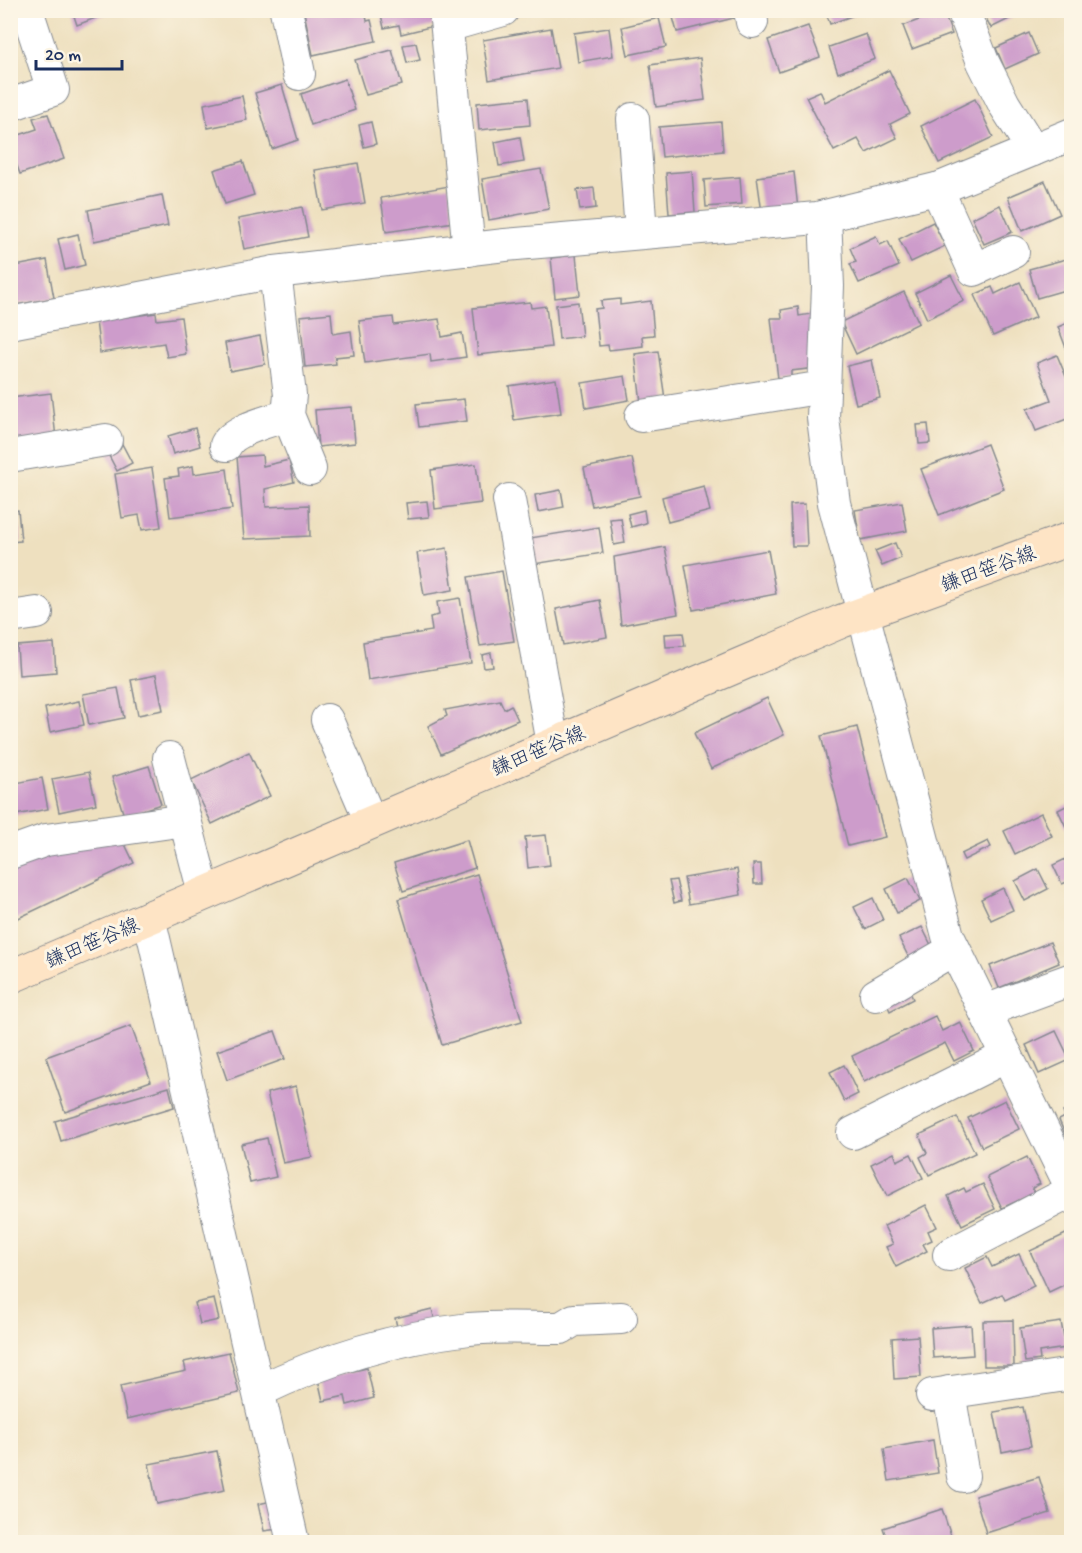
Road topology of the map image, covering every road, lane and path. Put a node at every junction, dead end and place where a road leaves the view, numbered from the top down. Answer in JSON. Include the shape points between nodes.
{"nodes":[{"id":1,"x":27,"y":10,"type":"edge"},
{"id":2,"x":286,"y":10,"type":"edge"},
{"id":3,"x":503,"y":10,"type":"edge"},
{"id":4,"x":963,"y":10,"type":"edge"},
{"id":5,"x":446,"y":18,"type":"edge"},
{"id":6,"x":299,"y":74,"type":"dead end"},
{"id":7,"x":10,"y":105,"type":"edge"},
{"id":8,"x":633,"y":119,"type":"dead end"},
{"id":9,"x":1071,"y":134,"type":"edge"},
{"id":10,"x":1033,"y":150,"type":"junction"},
{"id":11,"x":937,"y":189,"type":"junction"},
{"id":12,"x":825,"y":216,"type":"junction"},
{"id":13,"x":641,"y":233,"type":"junction"},
{"id":14,"x":469,"y":250,"type":"junction"},
{"id":15,"x":1013,"y":252,"type":"dead end"},
{"id":16,"x":275,"y":272,"type":"junction"},
{"id":17,"x":10,"y":323,"type":"edge"},
{"id":18,"x":824,"y":387,"type":"junction"},
{"id":19,"x":288,"y":415,"type":"junction"},
{"id":20,"x":641,"y":417,"type":"dead end"},
{"id":21,"x":106,"y":440,"type":"dead end"},
{"id":22,"x":226,"y":445,"type":"dead end"},
{"id":23,"x":10,"y":456,"type":"edge"},
{"id":24,"x":310,"y":469,"type":"dead end"},
{"id":25,"x":509,"y":500,"type":"dead end"},
{"id":26,"x":1071,"y":538,"type":"edge"},
{"id":27,"x":862,"y":613,"type":"junction"},
{"id":28,"x":327,"y":720,"type":"dead end"},
{"id":29,"x":553,"y":744,"type":"junction"},
{"id":30,"x":169,"y":758,"type":"dead end"},
{"id":31,"x":185,"y":820,"type":"junction"},
{"id":32,"x":371,"y":822,"type":"junction"},
{"id":33,"x":10,"y":854,"type":"edge"},
{"id":34,"x":204,"y":893,"type":"junction"},
{"id":35,"x":149,"y":917,"type":"junction"},
{"id":36,"x":954,"y":948,"type":"junction"},
{"id":37,"x":10,"y":977,"type":"edge"},
{"id":38,"x":1071,"y":979,"type":"edge"},
{"id":39,"x":876,"y":995,"type":"dead end"},
{"id":40,"x":985,"y":1011,"type":"junction"},
{"id":41,"x":1006,"y":1056,"type":"junction"},
{"id":42,"x":853,"y":1133,"type":"dead end"},
{"id":43,"x":1071,"y":1190,"type":"edge"},
{"id":44,"x":949,"y":1255,"type":"dead end"},
{"id":45,"x":621,"y":1318,"type":"dead end"},
{"id":46,"x":1071,"y":1374,"type":"edge"},
{"id":47,"x":259,"y":1391,"type":"junction"},
{"id":48,"x":963,"y":1476,"type":"dead end"},
{"id":49,"x":293,"y":1542,"type":"edge"}],
"edges":[{"from":1,"to":7,"type":"street","via":[[53,90]]},
{"from":2,"to":6,"type":"street"},
{"from":3,"to":5,"type":"street"},
{"from":4,"to":10,"type":"street","via":[[1004,104]]},
{"from":5,"to":14,"type":"street"},
{"from":8,"to":13,"type":"street"},
{"from":9,"to":10,"type":"street"},
{"from":10,"to":11,"type":"street"},
{"from":11,"to":12,"type":"street"},
{"from":11,"to":15,"type":"street","via":[[974,270]]},
{"from":12,"to":13,"type":"street"},
{"from":12,"to":18,"type":"street","via":[[828,286]]},
{"from":13,"to":14,"type":"street"},
{"from":14,"to":16,"type":"street"},
{"from":16,"to":17,"type":"street"},
{"from":16,"to":19,"type":"street","via":[[290,395]]},
{"from":18,"to":20,"type":"street"},
{"from":18,"to":27,"type":"street","via":[[823,418],[834,503]]},
{"from":19,"to":22,"type":"street","via":[[243,431]]},
{"from":19,"to":24,"type":"street"},
{"from":21,"to":23,"type":"street"},
{"from":25,"to":29,"type":"street"},
{"from":26,"to":27,"type":"street","name":"鎌田笹谷線"},
{"from":27,"to":29,"type":"street","name":"鎌田笹谷線"},
{"from":27,"to":36,"type":"street"},
{"from":28,"to":32,"type":"street"},
{"from":29,"to":32,"type":"street","name":"鎌田笹谷線"},
{"from":30,"to":31,"type":"street"},
{"from":31,"to":33,"type":"street","via":[[46,840]]},
{"from":31,"to":34,"type":"street"},
{"from":32,"to":34,"type":"street","name":"鎌田笹谷線"},
{"from":34,"to":35,"type":"street","name":"鎌田笹谷線"},
{"from":35,"to":37,"type":"street","name":"鎌田笹谷線"},
{"from":35,"to":47,"type":"street"},
{"from":36,"to":39,"type":"street"},
{"from":36,"to":40,"type":"street"},
{"from":38,"to":40,"type":"street"},
{"from":40,"to":41,"type":"street"},
{"from":41,"to":42,"type":"street"},
{"from":41,"to":43,"type":"street"},
{"from":43,"to":44,"type":"street"},
{"from":45,"to":47,"type":"street","via":[[574,1320],[561,1328],[470,1329],[375,1346],[299,1372]]},
{"from":46,"to":48,"type":"street","via":[[940,1393]]},
{"from":47,"to":49,"type":"street"}]}
